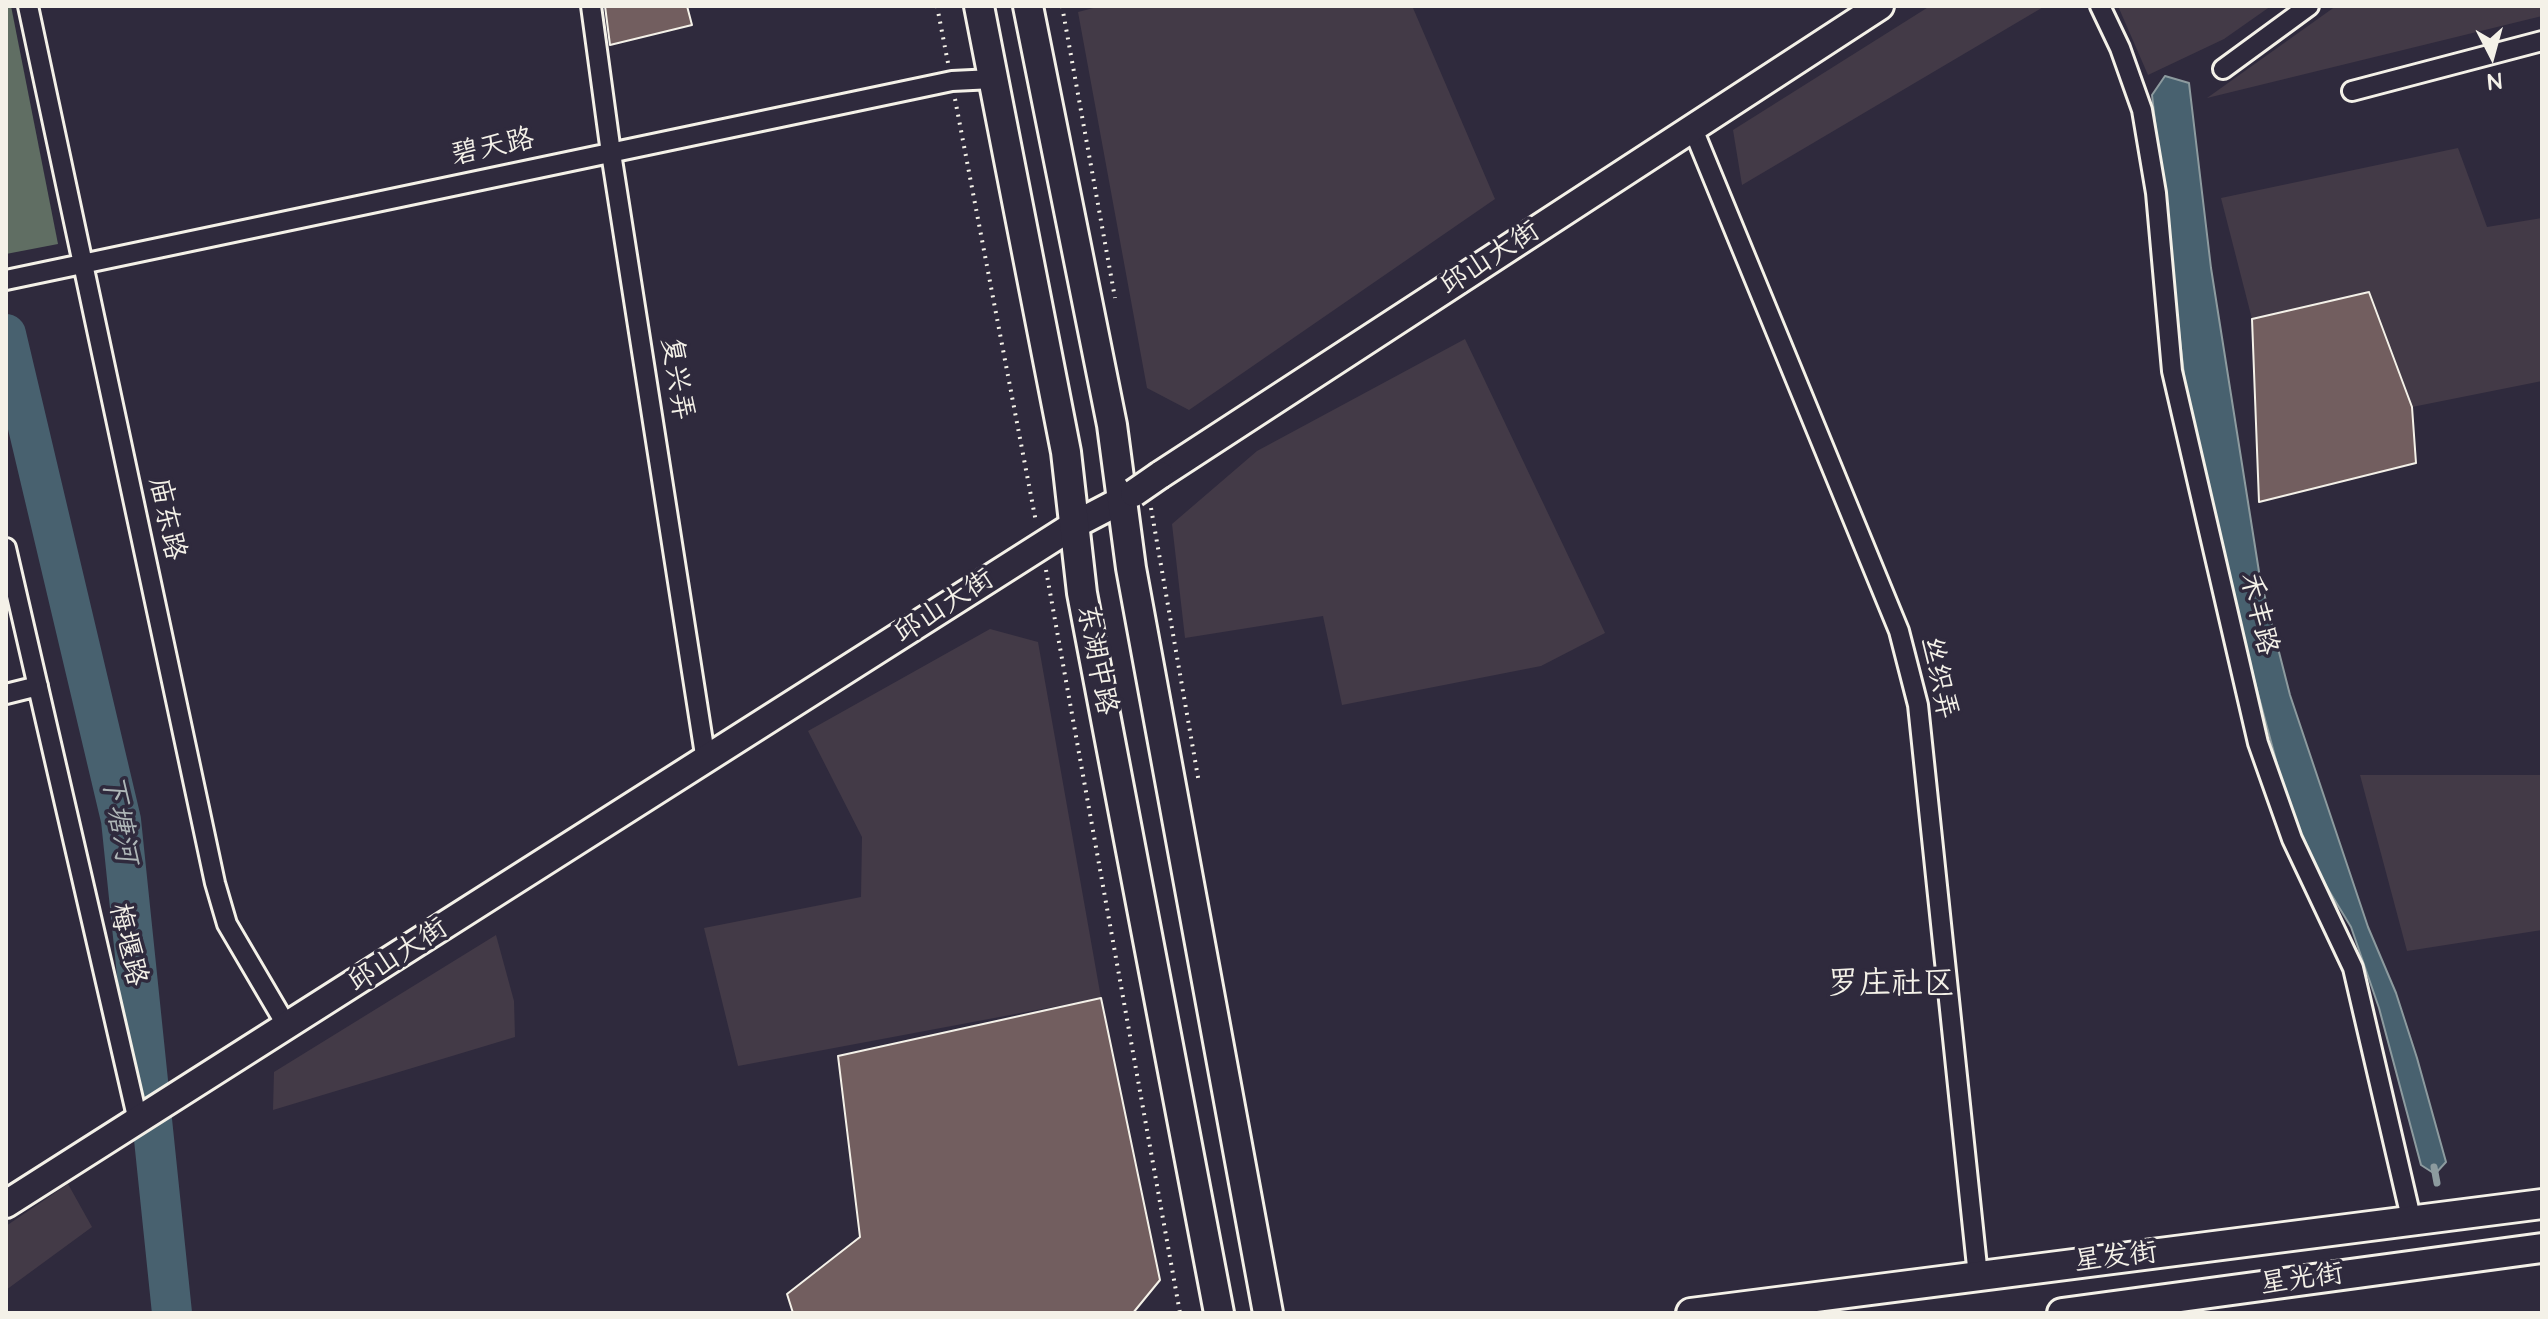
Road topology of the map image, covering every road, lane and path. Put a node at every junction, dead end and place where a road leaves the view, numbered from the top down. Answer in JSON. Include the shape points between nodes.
{"nodes":[{"id":1,"x":28,"y":6,"type":"edge"},
{"id":2,"x":591,"y":6,"type":"edge"},
{"id":3,"x":937,"y":6,"type":"edge"},
{"id":4,"x":979,"y":6,"type":"edge"},
{"id":5,"x":1028,"y":6,"type":"edge"},
{"id":6,"x":1062,"y":6,"type":"edge"},
{"id":7,"x":1880,"y":6,"type":"edge"},
{"id":8,"x":2100,"y":6,"type":"edge"},
{"id":9,"x":2309,"y":6,"type":"edge"},
{"id":10,"x":1851,"y":14,"type":"edge"},
{"id":11,"x":2542,"y":41,"type":"edge"},
{"id":12,"x":2223,"y":69,"type":"dead end"},
{"id":13,"x":993,"y":79,"type":"junction"},
{"id":14,"x":952,"y":81,"type":"junction"},
{"id":15,"x":2352,"y":91,"type":"dead end"},
{"id":16,"x":1693,"y":129,"type":"junction"},
{"id":17,"x":611,"y":153,"type":"junction"},
{"id":18,"x":73,"y":266,"type":"junction"},
{"id":19,"x":6,"y":280,"type":"edge"},
{"id":20,"x":1115,"y":298,"type":"dead end"},
{"id":21,"x":1141,"y":492,"type":"junction"},
{"id":22,"x":1074,"y":525,"type":"junction"},
{"id":23,"x":1041,"y":546,"type":"junction"},
{"id":24,"x":6,"y":548,"type":"edge"},
{"id":25,"x":38,"y":686,"type":"junction"},
{"id":26,"x":6,"y":694,"type":"edge"},
{"id":27,"x":706,"y":761,"type":"junction"},
{"id":28,"x":1200,"y":791,"type":"dead end"},
{"id":29,"x":288,"y":1028,"type":"junction"},
{"id":30,"x":139,"y":1121,"type":"junction"},
{"id":31,"x":6,"y":1204,"type":"edge"},
{"id":32,"x":2542,"y":1204,"type":"edge"},
{"id":33,"x":2412,"y":1222,"type":"junction"},
{"id":34,"x":2542,"y":1248,"type":"edge"},
{"id":35,"x":1978,"y":1276,"type":"junction"},
{"id":36,"x":1180,"y":1313,"type":"edge"},
{"id":37,"x":1219,"y":1313,"type":"edge"},
{"id":38,"x":1268,"y":1313,"type":"edge"},
{"id":39,"x":1691,"y":1313,"type":"edge"},
{"id":40,"x":2062,"y":1313,"type":"edge"}],
"edges":[{"from":1,"to":18,"type":"street","name":"庙东路"},
{"from":2,"to":17,"type":"street","name":"复兴弄"},
{"from":3,"to":14,"type":"path"},
{"from":4,"to":13,"type":"main road","name":"东湖中路"},
{"from":5,"to":21,"type":"main road","name":"东湖中路","via":[[1112,425]]},
{"from":6,"to":20,"type":"path"},
{"from":7,"to":10,"type":"main road","name":"邱山大街"},
{"from":8,"to":33,"type":"street","name":"禾丰路","via":[[2142,110],[2156,193],[2172,371],[2258,743],[2292,839],[2353,968]]},
{"from":9,"to":12,"type":"street"},
{"from":10,"to":16,"type":"main road","name":"邱山大街"},
{"from":11,"to":15,"type":"street"},
{"from":13,"to":14,"type":"street","name":"碧天路"},
{"from":13,"to":22,"type":"main road","name":"东湖中路","via":[[1066,452]]},
{"from":14,"to":17,"type":"street","name":"碧天路"},
{"from":14,"to":23,"type":"path"},
{"from":16,"to":21,"type":"main road","name":"邱山大街"},
{"from":16,"to":35,"type":"street","name":"丝织弄","via":[[1899,631],[1918,705]]},
{"from":17,"to":18,"type":"street","name":"碧天路"},
{"from":17,"to":27,"type":"street","name":"复兴弄"},
{"from":18,"to":19,"type":"street","name":"碧天路"},
{"from":18,"to":29,"type":"street","name":"庙东路","via":[[215,883],[227,924]]},
{"from":21,"to":22,"type":"main road","name":"邱山大街"},
{"from":21,"to":28,"type":"path"},
{"from":21,"to":38,"type":"main road","name":"东湖中路","via":[[1137,600]]},
{"from":22,"to":23,"type":"main road","name":"邱山大街"},
{"from":22,"to":37,"type":"main road","name":"东湖中路","via":[[1082,593]]},
{"from":23,"to":27,"type":"main road","name":"邱山大街"},
{"from":23,"to":36,"type":"path"},
{"from":24,"to":25,"type":"street","name":"梅堰路"},
{"from":25,"to":26,"type":"street"},
{"from":25,"to":30,"type":"street","name":"梅堰路"},
{"from":27,"to":29,"type":"main road","name":"邱山大街"},
{"from":29,"to":30,"type":"main road","name":"邱山大街"},
{"from":30,"to":31,"type":"main road","name":"邱山大街"},
{"from":32,"to":33,"type":"main road","name":"星发街"},
{"from":33,"to":35,"type":"main road","name":"星发街"},
{"from":34,"to":40,"type":"main road","name":"星光街"},
{"from":35,"to":39,"type":"main road","name":"星发街"}]}
